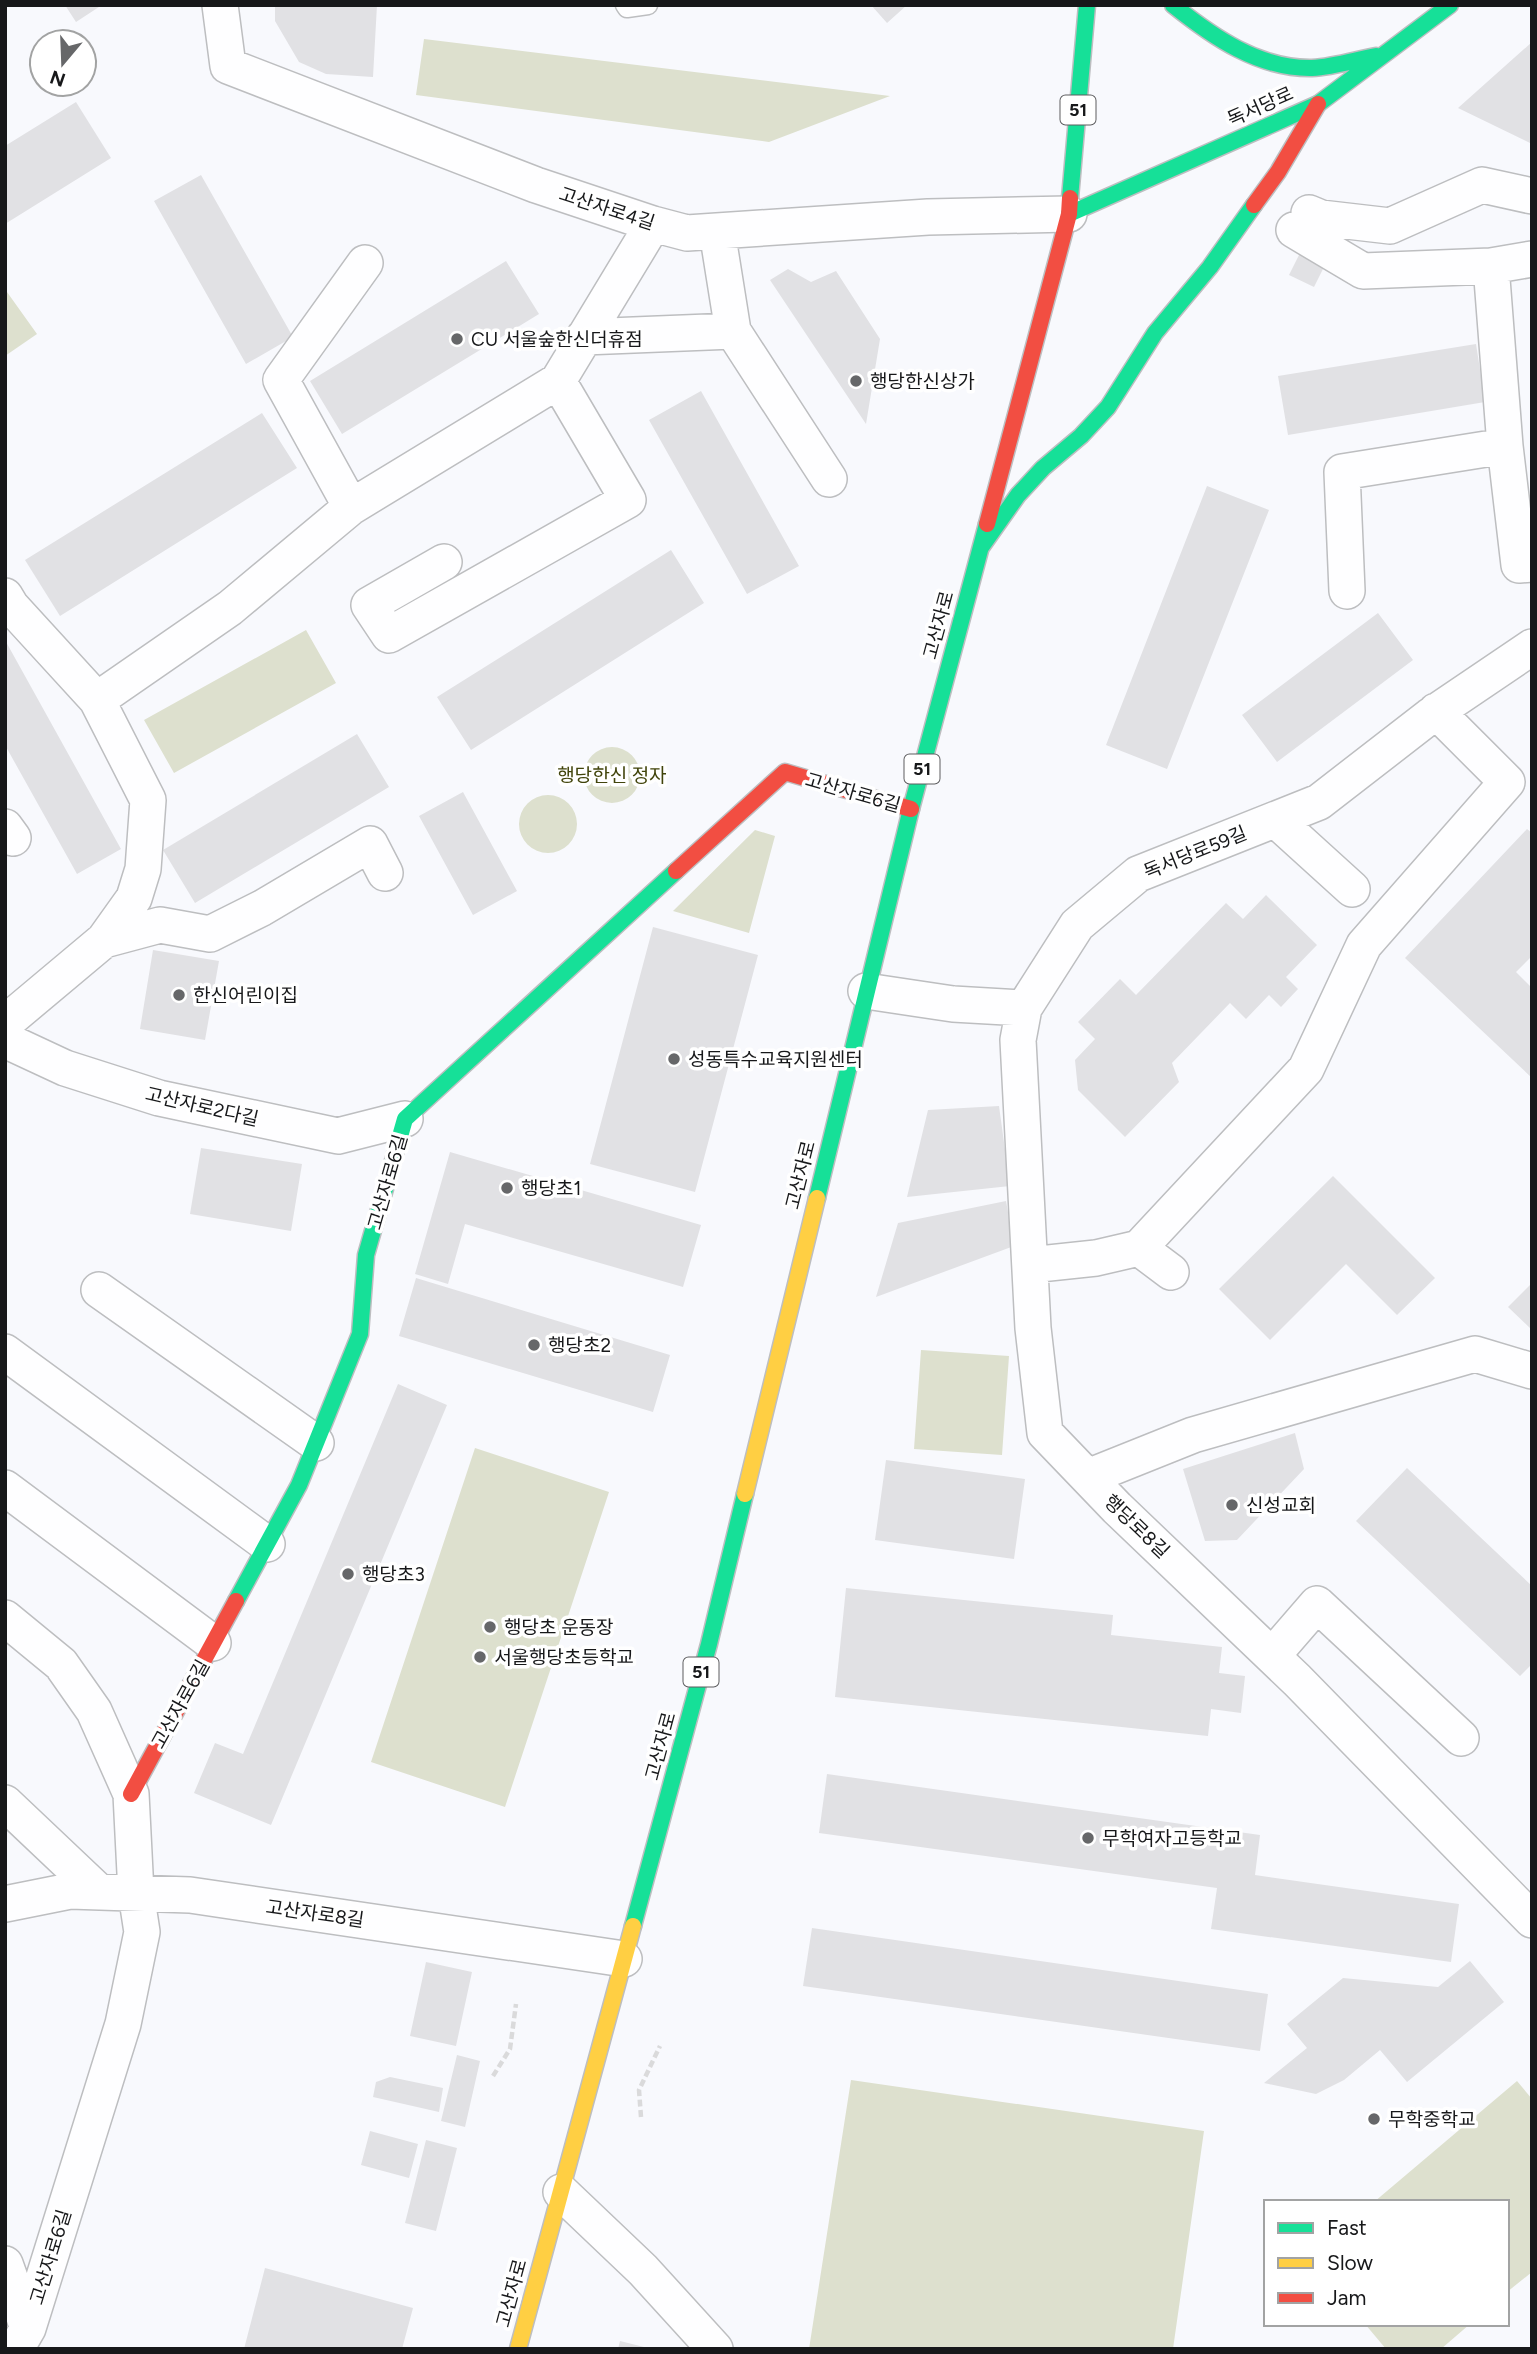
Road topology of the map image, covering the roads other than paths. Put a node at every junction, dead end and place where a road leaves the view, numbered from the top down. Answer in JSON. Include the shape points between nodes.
{"nodes":[{"id":1,"x":220,"y":5,"type":"edge"},
{"id":2,"x":625,"y":5,"type":"edge"},
{"id":3,"x":648,"y":5,"type":"edge"},
{"id":4,"x":1087,"y":5,"type":"edge"},
{"id":5,"x":1173,"y":5,"type":"edge"},
{"id":6,"x":1450,"y":5,"type":"edge"},
{"id":7,"x":1388,"y":53,"type":"junction"},
{"id":8,"x":1318,"y":104,"type":"junction"},
{"id":9,"x":1532,"y":195,"type":"edge"},
{"id":10,"x":1069,"y":214,"type":"junction"},
{"id":11,"x":653,"y":224,"type":"junction"},
{"id":12,"x":717,"y":231,"type":"junction"},
{"id":13,"x":1532,"y":259,"type":"edge"},
{"id":14,"x":365,"y":263,"type":"dead end"},
{"id":15,"x":1491,"y":266,"type":"junction"},
{"id":16,"x":733,"y":331,"type":"junction"},
{"id":17,"x":584,"y":337,"type":"junction"},
{"id":18,"x":558,"y":382,"type":"junction"},
{"id":19,"x":1505,"y":446,"type":"junction"},
{"id":20,"x":829,"y":479,"type":"dead end"},
{"id":21,"x":351,"y":506,"type":"junction"},
{"id":22,"x":981,"y":548,"type":"junction"},
{"id":23,"x":444,"y":562,"type":"dead end"},
{"id":24,"x":1532,"y":564,"type":"edge"},
{"id":25,"x":1347,"y":591,"type":"dead end"},
{"id":26,"x":7,"y":604,"type":"edge"},
{"id":27,"x":1532,"y":647,"type":"edge"},
{"id":28,"x":97,"y":699,"type":"junction"},
{"id":29,"x":1436,"y":711,"type":"junction"},
{"id":30,"x":911,"y":809,"type":"junction"},
{"id":31,"x":1276,"y":820,"type":"junction"},
{"id":32,"x":385,"y":873,"type":"dead end"},
{"id":33,"x":1352,"y":889,"type":"dead end"},
{"id":34,"x":104,"y":940,"type":"junction"},
{"id":35,"x":866,"y":991,"type":"junction"},
{"id":36,"x":1024,"y":1008,"type":"junction"},
{"id":37,"x":5,"y":1023,"type":"edge"},
{"id":38,"x":5,"y":1040,"type":"edge"},
{"id":39,"x":405,"y":1119,"type":"junction"},
{"id":40,"x":1139,"y":1248,"type":"junction"},
{"id":41,"x":1030,"y":1265,"type":"junction"},
{"id":42,"x":1171,"y":1272,"type":"dead end"},
{"id":43,"x":99,"y":1290,"type":"dead end"},
{"id":44,"x":5,"y":1352,"type":"edge"},
{"id":45,"x":1532,"y":1371,"type":"edge"},
{"id":46,"x":316,"y":1443,"type":"junction"},
{"id":47,"x":1088,"y":1478,"type":"junction"},
{"id":48,"x":5,"y":1488,"type":"edge"},
{"id":49,"x":267,"y":1544,"type":"junction"},
{"id":50,"x":5,"y":1618,"type":"edge"},
{"id":51,"x":213,"y":1643,"type":"junction"},
{"id":52,"x":1272,"y":1656,"type":"junction"},
{"id":53,"x":1461,"y":1738,"type":"dead end"},
{"id":54,"x":131,"y":1794,"type":"junction"},
{"id":55,"x":5,"y":1803,"type":"edge"},
{"id":56,"x":99,"y":1892,"type":"junction"},
{"id":57,"x":136,"y":1893,"type":"junction"},
{"id":58,"x":5,"y":1904,"type":"edge"},
{"id":59,"x":1532,"y":1920,"type":"edge"},
{"id":60,"x":624,"y":1959,"type":"junction"},
{"id":61,"x":561,"y":2192,"type":"junction"},
{"id":62,"x":5,"y":2264,"type":"edge"},
{"id":63,"x":22,"y":2339,"type":"edge"},
{"id":64,"x":518,"y":2349,"type":"edge"},
{"id":65,"x":715,"y":2349,"type":"edge"}],
"edges":[{"from":1,"to":11,"type":"street","name":"고산자로4길","via":[[228,66],[536,185]]},
{"from":2,"to":3,"type":"lane"},
{"from":4,"to":10,"type":"main road","name":"고산자로","number":"51"},
{"from":5,"to":7,"type":"main road","via":[[1201,29],[1280,64],[1311,68]]},
{"from":6,"to":7,"type":"main road","name":"독서당로"},
{"from":7,"to":8,"type":"main road","name":"독서당로"},
{"from":8,"to":10,"type":"main road","name":"독서당로"},
{"from":8,"to":22,"type":"main road","via":[[1278,172],[1210,267],[1155,333],[1108,407],[1026,486]]},
{"from":9,"to":15,"type":"street","via":[[1482,185],[1390,226],[1321,218],[1302,221],[1363,271]]},
{"from":10,"to":12,"type":"street","name":"고산자로4길","via":[[928,217]]},
{"from":10,"to":22,"type":"main road","name":"고산자로","number":"51"},
{"from":11,"to":12,"type":"street","name":"고산자로4길","via":[[687,233]]},
{"from":11,"to":17,"type":"street"},
{"from":12,"to":16,"type":"street"},
{"from":13,"to":15,"type":"street"},
{"from":14,"to":21,"type":"street","via":[[281,380]]},
{"from":15,"to":19,"type":"street"},
{"from":16,"to":17,"type":"street"},
{"from":16,"to":20,"type":"street"},
{"from":17,"to":18,"type":"street"},
{"from":18,"to":21,"type":"street"},
{"from":18,"to":23,"type":"street","via":[[628,500],[389,635],[369,605]]},
{"from":19,"to":24,"type":"street","via":[[1519,565]]},
{"from":19,"to":25,"type":"street","via":[[1342,472]]},
{"from":21,"to":28,"type":"street","via":[[230,608]]},
{"from":22,"to":30,"type":"main road","name":"고산자로","number":"51"},
{"from":26,"to":28,"type":"street"},
{"from":27,"to":29,"type":"street","name":"독서당로59길"},
{"from":28,"to":34,"type":"street","via":[[148,800],[143,869],[134,898]]},
{"from":29,"to":31,"type":"street","name":"독서당로59길","via":[[1319,802]]},
{"from":29,"to":40,"type":"street","via":[[1516,792],[1364,945],[1306,1069]]},
{"from":30,"to":35,"type":"main road","name":"고산자로","number":"51"},
{"from":30,"to":39,"type":"main road","name":"고산자로6길","via":[[785,772]]},
{"from":31,"to":33,"type":"street"},
{"from":31,"to":36,"type":"street","name":"독서당로59길","via":[[1138,874],[1077,925]]},
{"from":32,"to":34,"type":"street","via":[[370,844],[210,934],[160,925]]},
{"from":34,"to":37,"type":"street"},
{"from":35,"to":36,"type":"street","via":[[953,1004]]},
{"from":35,"to":60,"type":"main road","name":"고산자로","number":"51","via":[[709,1644]]},
{"from":36,"to":41,"type":"street","name":"행당로8길","via":[[1018,1040]]},
{"from":38,"to":39,"type":"street","name":"고산자로2다길","via":[[65,1068],[159,1098],[338,1136]]},
{"from":39,"to":46,"type":"main road","name":"고산자로6길","via":[[366,1255],[360,1334]]},
{"from":40,"to":41,"type":"street"},
{"from":40,"to":42,"type":"street"},
{"from":41,"to":47,"type":"street","name":"행당로8길","via":[[1045,1433]]},
{"from":43,"to":46,"type":"street"},
{"from":44,"to":49,"type":"street"},
{"from":45,"to":47,"type":"street","via":[[1475,1354],[1193,1435]]},
{"from":46,"to":49,"type":"main road","name":"고산자로6길"},
{"from":47,"to":52,"type":"street","name":"행당로8길"},
{"from":48,"to":51,"type":"street"},
{"from":49,"to":51,"type":"main road","name":"고산자로6길"},
{"from":50,"to":54,"type":"street","name":"고산자로6길","via":[[61,1664],[94,1711]]},
{"from":51,"to":54,"type":"main road","name":"고산자로6길"},
{"from":52,"to":53,"type":"street","via":[[1317,1604]]},
{"from":52,"to":59,"type":"street","name":"행당로8길"},
{"from":54,"to":57,"type":"street","name":"고산자로6길"},
{"from":55,"to":56,"type":"street"},
{"from":56,"to":57,"type":"street","name":"고산자로8길"},
{"from":56,"to":58,"type":"street","name":"고산자로8길","via":[[70,1891]]},
{"from":57,"to":60,"type":"street","name":"고산자로8길","via":[[190,1895]]},
{"from":57,"to":63,"type":"street","name":"고산자로6길","via":[[142,1932],[123,2024]]},
{"from":60,"to":61,"type":"main road","name":"고산자로","number":"51"},
{"from":61,"to":64,"type":"main road","name":"고산자로","number":"51"},
{"from":61,"to":65,"type":"street","via":[[643,2270]]},
{"from":62,"to":63,"type":"street"}]}
